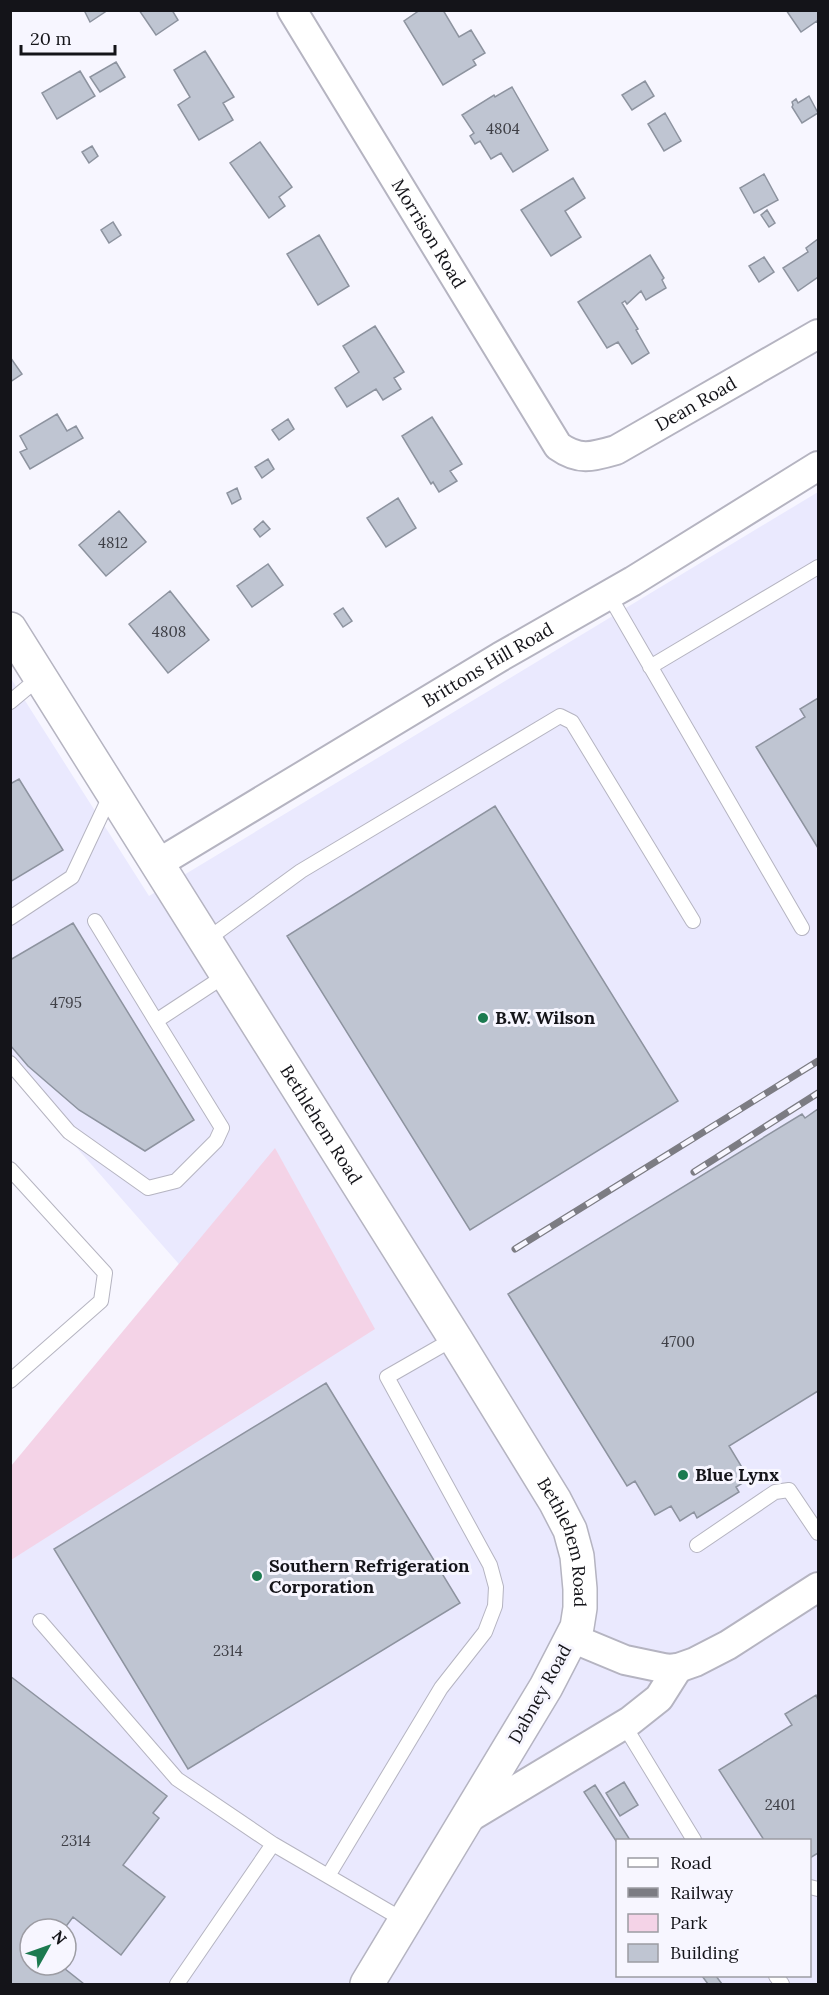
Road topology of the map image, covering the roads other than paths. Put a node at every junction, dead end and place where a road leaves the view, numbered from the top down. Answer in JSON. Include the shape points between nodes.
{"nodes":[{"id":1,"x":292,"y":10,"type":"edge"},
{"id":2,"x":819,"y":334,"type":"edge"},
{"id":3,"x":568,"y":454,"type":"joint"},
{"id":4,"x":819,"y":466,"type":"edge"},
{"id":5,"x":819,"y":567,"type":"edge"},
{"id":6,"x":609,"y":595,"type":"junction"},
{"id":7,"x":10,"y":629,"type":"edge"},
{"id":8,"x":650,"y":666,"type":"junction"},
{"id":9,"x":40,"y":677,"type":"junction"},
{"id":10,"x":10,"y":702,"type":"edge"},
{"id":11,"x":112,"y":792,"type":"junction"},
{"id":12,"x":157,"y":864,"type":"junction"},
{"id":13,"x":10,"y":918,"type":"edge"},
{"id":14,"x":95,"y":921,"type":"dead end"},
{"id":15,"x":693,"y":921,"type":"dead end"},
{"id":16,"x":802,"y":928,"type":"dead end"},
{"id":17,"x":206,"y":941,"type":"junction"},
{"id":18,"x":226,"y":975,"type":"junction"},
{"id":19,"x":156,"y":1021,"type":"junction"},
{"id":20,"x":10,"y":1063,"type":"edge"},
{"id":21,"x":10,"y":1169,"type":"edge"},
{"id":22,"x":455,"y":1338,"type":"junction"},
{"id":23,"x":10,"y":1382,"type":"edge"},
{"id":24,"x":819,"y":1533,"type":"edge"},
{"id":25,"x":697,"y":1545,"type":"dead end"},
{"id":26,"x":819,"y":1587,"type":"edge"},
{"id":27,"x":40,"y":1621,"type":"dead end"},
{"id":28,"x":572,"y":1638,"type":"junction"},
{"id":29,"x":678,"y":1668,"type":"junction"},
{"id":30,"x":624,"y":1725,"type":"junction"},
{"id":31,"x":467,"y":1819,"type":"junction"},
{"id":32,"x":693,"y":1839,"type":"edge"},
{"id":33,"x":273,"y":1844,"type":"junction"},
{"id":34,"x":328,"y":1876,"type":"junction"},
{"id":35,"x":405,"y":1921,"type":"junction"},
{"id":36,"x":177,"y":1984,"type":"edge"},
{"id":37,"x":367,"y":1984,"type":"edge"}],
"edges":[{"from":1,"to":3,"type":"street","name":"Morrison Road","via":[[558,446]]},
{"from":2,"to":3,"type":"street","name":"Dean Road","via":[[616,450],[579,458]]},
{"from":4,"to":6,"type":"street","name":"Brittons Hill Road"},
{"from":5,"to":8,"type":"lane"},
{"from":6,"to":8,"type":"lane"},
{"from":6,"to":12,"type":"street","name":"Brittons Hill Road"},
{"from":7,"to":9,"type":"street","name":"Bethlehem Road"},
{"from":8,"to":16,"type":"lane"},
{"from":9,"to":10,"type":"lane"},
{"from":9,"to":11,"type":"street","name":"Bethlehem Road"},
{"from":11,"to":12,"type":"street","name":"Bethlehem Road"},
{"from":11,"to":13,"type":"lane","via":[[72,877]]},
{"from":12,"to":17,"type":"street","name":"Bethlehem Road"},
{"from":14,"to":19,"type":"lane"},
{"from":15,"to":17,"type":"lane","via":[[573,722],[560,716],[301,871]]},
{"from":17,"to":18,"type":"street","name":"Bethlehem Road"},
{"from":18,"to":19,"type":"lane"},
{"from":18,"to":22,"type":"street","name":"Bethlehem Road"},
{"from":19,"to":20,"type":"lane","via":[[222,1128],[216,1141],[176,1181],[148,1188],[69,1132]]},
{"from":21,"to":23,"type":"lane","via":[[105,1273],[101,1301]]},
{"from":22,"to":28,"type":"street","name":"Bethlehem Road","via":[[570,1530],[580,1589],[577,1627]]},
{"from":22,"to":34,"type":"lane","via":[[387,1377],[490,1565],[496,1587],[495,1606],[485,1632],[441,1688]]},
{"from":24,"to":25,"type":"lane","via":[[789,1490],[775,1491]]},
{"from":26,"to":29,"type":"street","name":"Dabney Road","via":[[728,1644]]},
{"from":27,"to":33,"type":"lane","via":[[177,1779]]},
{"from":28,"to":29,"type":"street","name":"Dabney Road","via":[[625,1660]]},
{"from":28,"to":31,"type":"street","name":"Dabney Road"},
{"from":29,"to":30,"type":"street","via":[[651,1706]]},
{"from":30,"to":31,"type":"street"},
{"from":30,"to":32,"type":"lane"},
{"from":31,"to":35,"type":"street","name":"Dabney Road"},
{"from":33,"to":34,"type":"lane"},
{"from":33,"to":36,"type":"lane"},
{"from":34,"to":35,"type":"lane"},
{"from":35,"to":37,"type":"street","name":"Dabney Road"}]}
